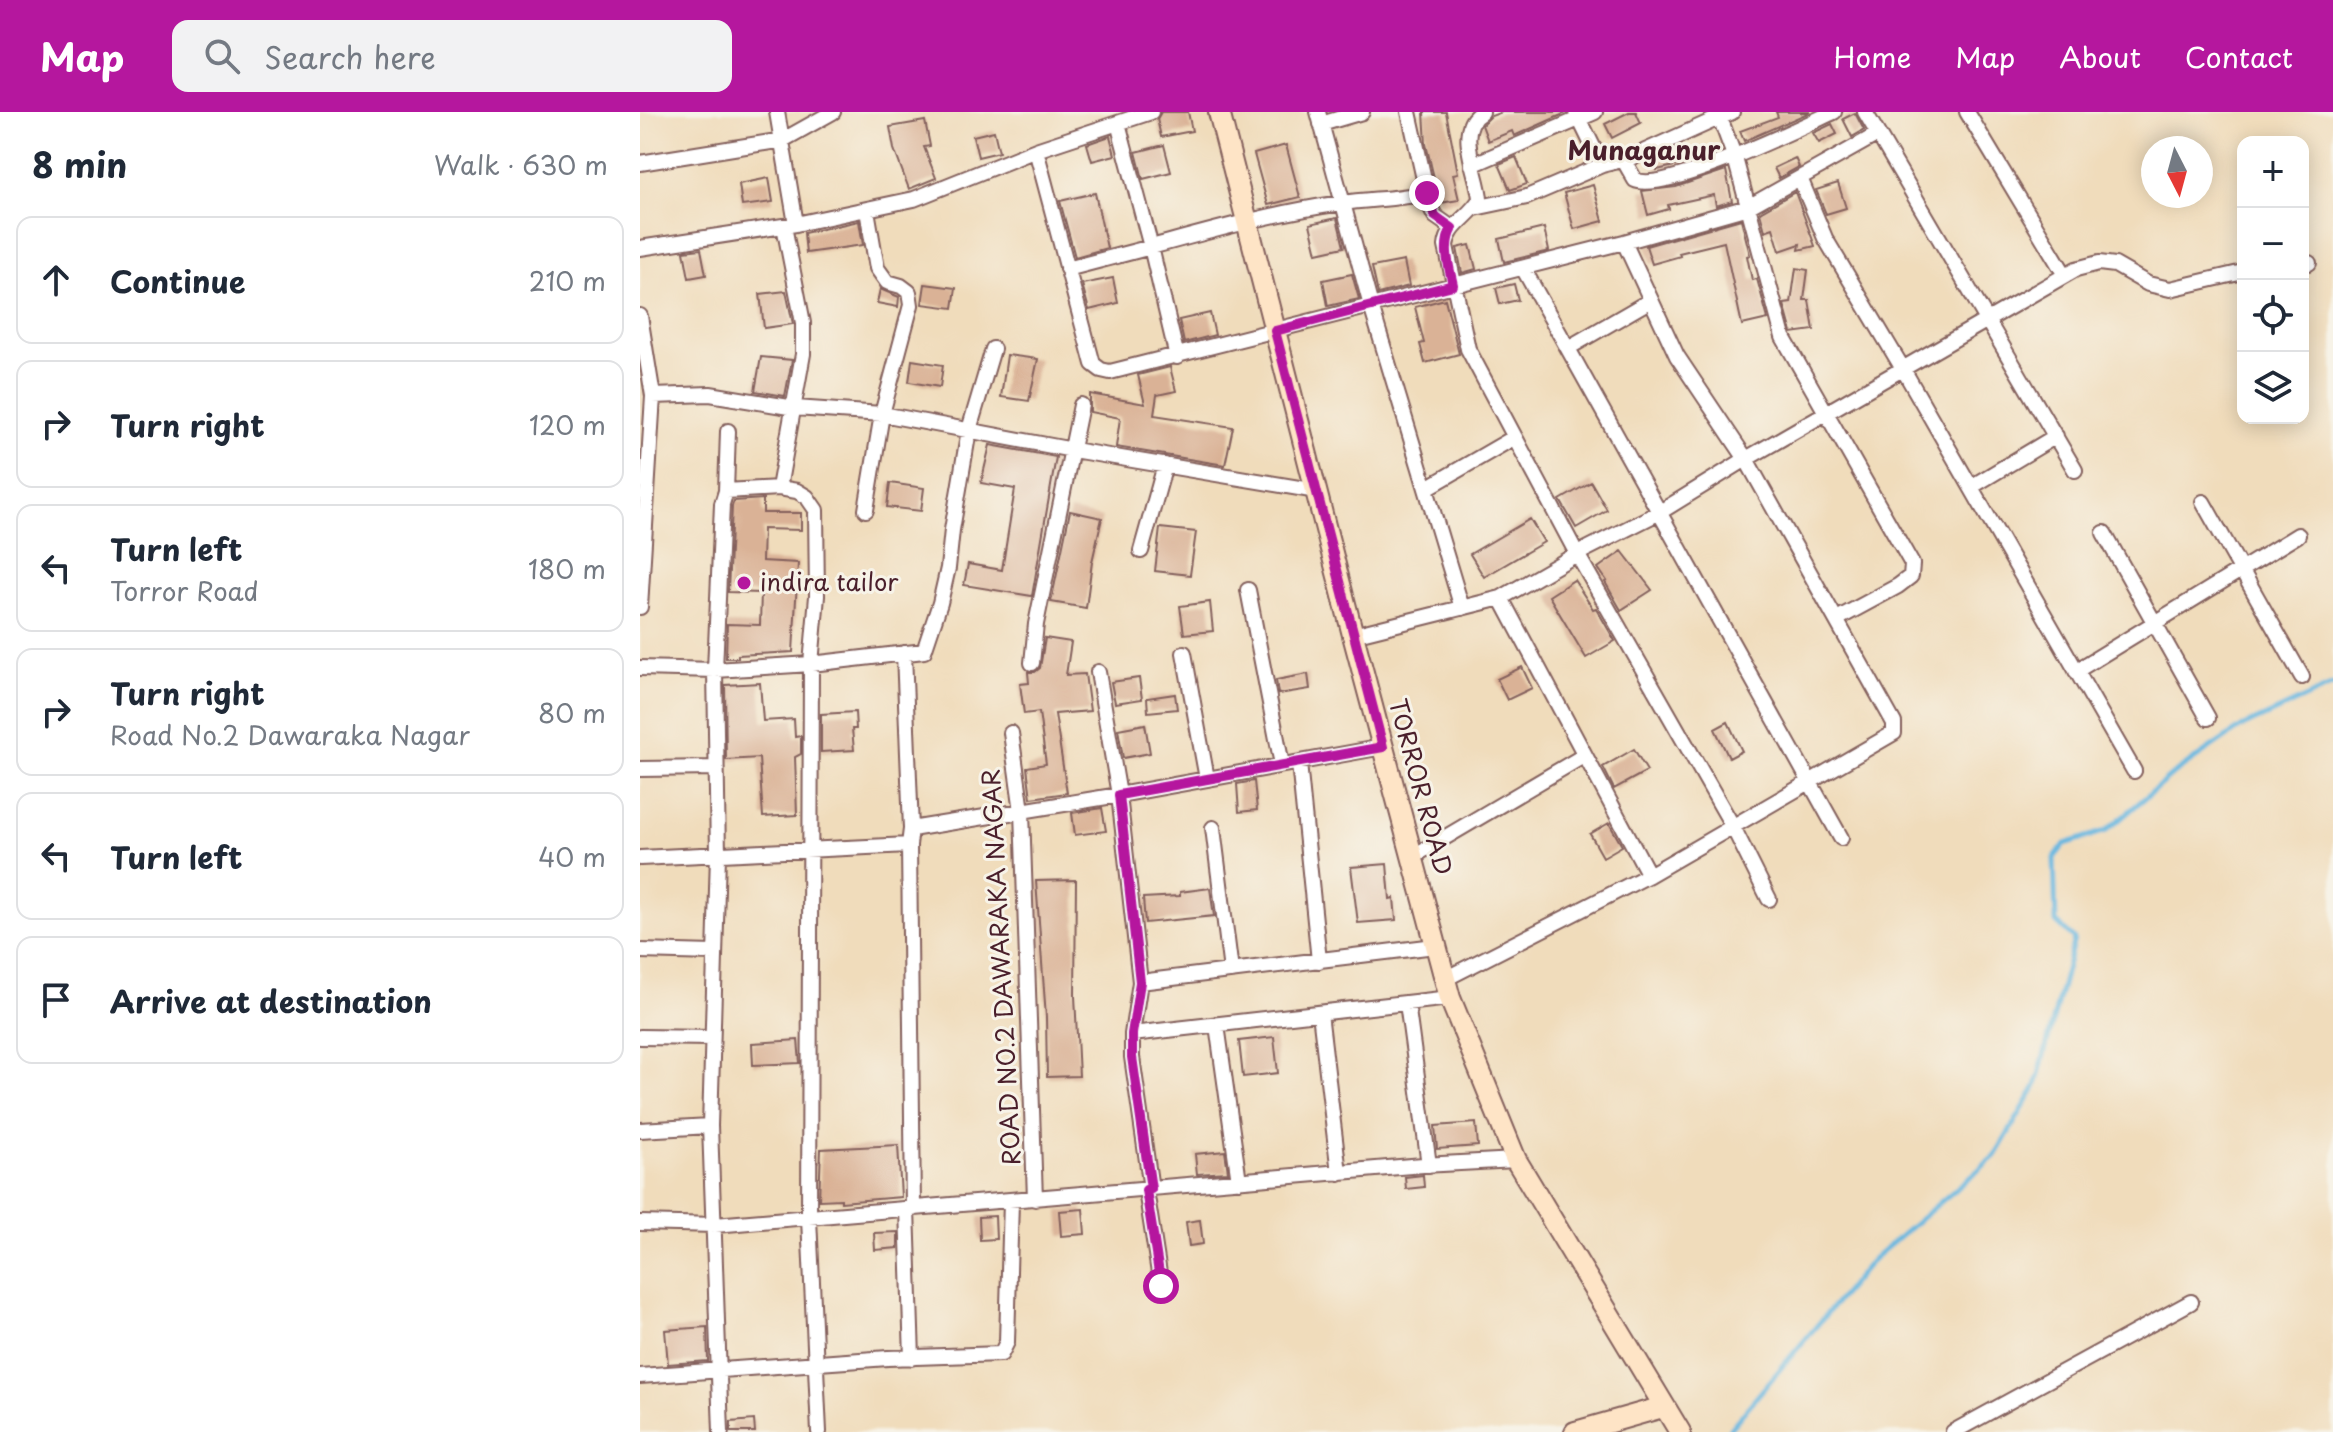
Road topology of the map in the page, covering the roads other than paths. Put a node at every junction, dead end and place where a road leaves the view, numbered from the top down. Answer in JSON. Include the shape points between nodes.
{"nodes":[{"id":1,"x":777,"y":112,"type":"edge"},
{"id":2,"x":833,"y":112,"type":"edge"},
{"id":3,"x":1151,"y":112,"type":"edge"},
{"id":4,"x":1219,"y":112,"type":"edge"},
{"id":5,"x":1362,"y":112,"type":"edge"},
{"id":6,"x":1409,"y":112,"type":"edge"},
{"id":7,"x":1482,"y":112,"type":"edge"},
{"id":8,"x":1595,"y":112,"type":"edge"},
{"id":9,"x":1834,"y":112,"type":"edge"},
{"id":10,"x":1865,"y":112,"type":"edge"},
{"id":11,"x":1967,"y":112,"type":"edge"},
{"id":12,"x":1578,"y":115,"type":"edge"},
{"id":13,"x":1726,"y":115,"type":"edge"},
{"id":14,"x":1319,"y":118,"type":"edge"},
{"id":15,"x":1118,"y":123,"type":"junction"},
{"id":16,"x":1872,"y":138,"type":"junction"},
{"id":17,"x":783,"y":140,"type":"junction"},
{"id":18,"x":1036,"y":150,"type":"junction"},
{"id":19,"x":1735,"y":158,"type":"junction"},
{"id":20,"x":1623,"y":159,"type":"junction"},
{"id":21,"x":640,"y":163,"type":"edge"},
{"id":22,"x":1472,"y":165,"type":"junction"},
{"id":23,"x":1602,"y":165,"type":"junction"},
{"id":24,"x":1800,"y":178,"type":"junction"},
{"id":25,"x":1427,"y":193,"type":"junction"},
{"id":26,"x":1343,"y":203,"type":"junction"},
{"id":27,"x":1748,"y":207,"type":"junction"},
{"id":28,"x":1475,"y":208,"type":"junction"},
{"id":29,"x":867,"y":210,"type":"junction"},
{"id":30,"x":1248,"y":221,"type":"junction"},
{"id":31,"x":790,"y":225,"type":"junction"},
{"id":32,"x":1452,"y":228,"type":"junction"},
{"id":33,"x":1624,"y":242,"type":"junction"},
{"id":34,"x":1151,"y":247,"type":"junction"},
{"id":35,"x":640,"y":248,"type":"edge"},
{"id":36,"x":1523,"y":268,"type":"junction"},
{"id":37,"x":1067,"y":269,"type":"junction"},
{"id":38,"x":2237,"y":273,"type":"edge"},
{"id":39,"x":2065,"y":275,"type":"junction"},
{"id":40,"x":1453,"y":285,"type":"junction"},
{"id":41,"x":1651,"y":300,"type":"junction"},
{"id":42,"x":1371,"y":306,"type":"junction"},
{"id":43,"x":640,"y":316,"type":"edge"},
{"id":44,"x":1988,"y":319,"type":"junction"},
{"id":45,"x":1275,"y":331,"type":"junction"},
{"id":46,"x":1568,"y":348,"type":"junction"},
{"id":47,"x":993,"y":349,"type":"dead end"},
{"id":48,"x":1177,"y":357,"type":"junction"},
{"id":49,"x":1903,"y":369,"type":"junction"},
{"id":50,"x":653,"y":396,"type":"junction"},
{"id":51,"x":1081,"y":405,"type":"dead end"},
{"id":52,"x":795,"y":408,"type":"junction"},
{"id":53,"x":1828,"y":413,"type":"junction"},
{"id":54,"x":882,"y":414,"type":"junction"},
{"id":55,"x":969,"y":430,"type":"junction"},
{"id":56,"x":728,"y":431,"type":"dead end"},
{"id":57,"x":2056,"y":436,"type":"junction"},
{"id":58,"x":1515,"y":437,"type":"junction"},
{"id":59,"x":1073,"y":450,"type":"junction"},
{"id":60,"x":1746,"y":459,"type":"junction"},
{"id":61,"x":1165,"y":465,"type":"junction"},
{"id":62,"x":2075,"y":470,"type":"dead end"},
{"id":63,"x":1971,"y":487,"type":"junction"},
{"id":64,"x":779,"y":488,"type":"junction"},
{"id":65,"x":1427,"y":488,"type":"junction"},
{"id":66,"x":726,"y":491,"type":"junction"},
{"id":67,"x":1317,"y":491,"type":"junction"},
{"id":68,"x":2203,"y":502,"type":"dead end"},
{"id":69,"x":866,"y":510,"type":"dead end"},
{"id":70,"x":1660,"y":512,"type":"junction"},
{"id":71,"x":2104,"y":533,"type":"dead end"},
{"id":72,"x":2298,"y":535,"type":"dead end"},
{"id":73,"x":1141,"y":551,"type":"dead end"},
{"id":74,"x":1577,"y":554,"type":"junction"},
{"id":75,"x":2241,"y":568,"type":"junction"},
{"id":76,"x":1248,"y":590,"type":"dead end"},
{"id":77,"x":1501,"y":598,"type":"junction"},
{"id":78,"x":640,"y":607,"type":"edge"},
{"id":79,"x":1462,"y":608,"type":"junction"},
{"id":80,"x":1837,"y":619,"type":"junction"},
{"id":81,"x":2154,"y":624,"type":"junction"},
{"id":82,"x":1353,"y":635,"type":"junction"},
{"id":83,"x":904,"y":653,"type":"junction"},
{"id":84,"x":1184,"y":653,"type":"dead end"},
{"id":85,"x":1032,"y":663,"type":"dead end"},
{"id":86,"x":811,"y":664,"type":"junction"},
{"id":87,"x":640,"y":668,"type":"edge"},
{"id":88,"x":715,"y":670,"type":"junction"},
{"id":89,"x":2076,"y":671,"type":"junction"},
{"id":90,"x":1098,"y":672,"type":"dead end"},
{"id":91,"x":2302,"y":677,"type":"dead end"},
{"id":92,"x":2208,"y":718,"type":"dead end"},
{"id":93,"x":1011,"y":733,"type":"dead end"},
{"id":94,"x":1383,"y":747,"type":"junction"},
{"id":95,"x":1585,"y":755,"type":"junction"},
{"id":96,"x":1299,"y":763,"type":"junction"},
{"id":97,"x":1282,"y":765,"type":"junction"},
{"id":98,"x":715,"y":768,"type":"junction"},
{"id":99,"x":640,"y":769,"type":"edge"},
{"id":100,"x":2134,"y":771,"type":"dead end"},
{"id":101,"x":1207,"y":779,"type":"junction"},
{"id":102,"x":1809,"y":781,"type":"junction"},
{"id":103,"x":1119,"y":795,"type":"junction"},
{"id":104,"x":1022,"y":811,"type":"junction"},
{"id":105,"x":1732,"y":825,"type":"junction"},
{"id":106,"x":1213,"y":828,"type":"dead end"},
{"id":107,"x":911,"y":829,"type":"junction"},
{"id":108,"x":1841,"y":838,"type":"dead end"},
{"id":109,"x":909,"y":845,"type":"junction"},
{"id":110,"x":810,"y":849,"type":"junction"},
{"id":111,"x":718,"y":855,"type":"junction"},
{"id":112,"x":1412,"y":857,"type":"junction"},
{"id":113,"x":640,"y":858,"type":"edge"},
{"id":114,"x":1649,"y":875,"type":"junction"},
{"id":115,"x":1769,"y":899,"type":"dead end"},
{"id":116,"x":1435,"y":946,"type":"junction"},
{"id":117,"x":640,"y":951,"type":"edge"},
{"id":118,"x":714,"y":953,"type":"junction"},
{"id":119,"x":1319,"y":961,"type":"junction"},
{"id":120,"x":1231,"y":971,"type":"junction"},
{"id":121,"x":1140,"y":982,"type":"junction"},
{"id":122,"x":1448,"y":988,"type":"junction"},
{"id":123,"x":1407,"y":1003,"type":"junction"},
{"id":124,"x":1320,"y":1013,"type":"junction"},
{"id":125,"x":1217,"y":1025,"type":"junction"},
{"id":126,"x":1132,"y":1034,"type":"junction"},
{"id":127,"x":640,"y":1037,"type":"edge"},
{"id":128,"x":712,"y":1038,"type":"junction"},
{"id":129,"x":710,"y":1126,"type":"junction"},
{"id":130,"x":640,"y":1130,"type":"edge"},
{"id":131,"x":1516,"y":1160,"type":"junction"},
{"id":132,"x":1429,"y":1165,"type":"junction"},
{"id":133,"x":1339,"y":1173,"type":"junction"},
{"id":134,"x":1239,"y":1181,"type":"junction"},
{"id":135,"x":1148,"y":1190,"type":"junction"},
{"id":136,"x":1035,"y":1199,"type":"junction"},
{"id":137,"x":1011,"y":1201,"type":"junction"},
{"id":138,"x":910,"y":1209,"type":"junction"},
{"id":139,"x":809,"y":1218,"type":"junction"},
{"id":140,"x":640,"y":1223,"type":"edge"},
{"id":141,"x":715,"y":1225,"type":"junction"},
{"id":142,"x":1161,"y":1286,"type":"dead end"},
{"id":143,"x":2191,"y":1302,"type":"dead end"},
{"id":144,"x":912,"y":1358,"type":"junction"},
{"id":145,"x":815,"y":1363,"type":"junction"},
{"id":146,"x":720,"y":1372,"type":"junction"},
{"id":147,"x":640,"y":1376,"type":"edge"},
{"id":148,"x":1663,"y":1407,"type":"junction"},
{"id":149,"x":721,"y":1432,"type":"edge"},
{"id":150,"x":819,"y":1432,"type":"edge"},
{"id":151,"x":1575,"y":1432,"type":"edge"},
{"id":152,"x":1680,"y":1432,"type":"edge"},
{"id":153,"x":1953,"y":1432,"type":"edge"}],
"edges":[{"from":1,"to":17,"type":"street"},
{"from":2,"to":17,"type":"street"},
{"from":3,"to":15,"type":"street"},
{"from":4,"to":30,"type":"street","name":"TORROR ROAD"},
{"from":5,"to":14,"type":"street"},
{"from":6,"to":25,"type":"street"},
{"from":7,"to":22,"type":"street","via":[[1469,132]]},
{"from":8,"to":12,"type":"street"},
{"from":9,"to":19,"type":"street"},
{"from":10,"to":16,"type":"street"},
{"from":11,"to":39,"type":"street"},
{"from":12,"to":22,"type":"street"},
{"from":12,"to":23,"type":"street"},
{"from":13,"to":19,"type":"street"},
{"from":13,"to":20,"type":"street"},
{"from":14,"to":26,"type":"street"},
{"from":15,"to":18,"type":"street"},
{"from":15,"to":34,"type":"street"},
{"from":16,"to":24,"type":"street"},
{"from":16,"to":44,"type":"street"},
{"from":17,"to":21,"type":"street"},
{"from":17,"to":31,"type":"street"},
{"from":18,"to":29,"type":"street","via":[[914,199]]},
{"from":18,"to":37,"type":"street"},
{"from":19,"to":20,"type":"street","via":[[1651,183],[1635,180]]},
{"from":19,"to":27,"type":"street"},
{"from":20,"to":23,"type":"street"},
{"from":22,"to":28,"type":"street","via":[[1480,199]]},
{"from":23,"to":28,"type":"street","via":[[1527,197]]},
{"from":24,"to":27,"type":"street"},
{"from":24,"to":49,"type":"street","via":[[1825,238]]},
{"from":25,"to":26,"type":"street"},
{"from":25,"to":32,"type":"street","via":[[1435,216]]},
{"from":26,"to":30,"type":"street"},
{"from":26,"to":42,"type":"street"},
{"from":27,"to":33,"type":"street"},
{"from":27,"to":53,"type":"street","via":[[1783,337]]},
{"from":28,"to":32,"type":"street"},
{"from":29,"to":31,"type":"street"},
{"from":29,"to":54,"type":"street","via":[[877,268],[887,282],[901,286],[911,297]]},
{"from":30,"to":34,"type":"street"},
{"from":30,"to":45,"type":"street","name":"TORROR ROAD"},
{"from":31,"to":35,"type":"street"},
{"from":31,"to":52,"type":"street","via":[[803,323]]},
{"from":32,"to":40,"type":"street","via":[[1446,246]]},
{"from":33,"to":36,"type":"street"},
{"from":33,"to":41,"type":"street"},
{"from":34,"to":37,"type":"street"},
{"from":34,"to":48,"type":"street"},
{"from":36,"to":40,"type":"street"},
{"from":36,"to":46,"type":"street"},
{"from":37,"to":48,"type":"street","via":[[1093,364],[1110,372]]},
{"from":38,"to":39,"type":"street","via":[[2170,289],[2148,284],[2115,265],[2099,263]]},
{"from":39,"to":44,"type":"street"},
{"from":40,"to":42,"type":"street"},
{"from":40,"to":58,"type":"street","via":[[1468,349]]},
{"from":41,"to":46,"type":"street"},
{"from":41,"to":60,"type":"street","via":[[1677,356]]},
{"from":42,"to":45,"type":"street"},
{"from":42,"to":65,"type":"street"},
{"from":43,"to":50,"type":"street"},
{"from":44,"to":49,"type":"street"},
{"from":44,"to":57,"type":"street"},
{"from":45,"to":48,"type":"street"},
{"from":45,"to":67,"type":"street","name":"TORROR ROAD"},
{"from":46,"to":70,"type":"street"},
{"from":47,"to":55,"type":"street"},
{"from":49,"to":53,"type":"street"},
{"from":49,"to":63,"type":"street"},
{"from":50,"to":52,"type":"street","via":[[710,394]]},
{"from":50,"to":78,"type":"street"},
{"from":51,"to":59,"type":"street"},
{"from":52,"to":54,"type":"street"},
{"from":52,"to":64,"type":"street"},
{"from":53,"to":60,"type":"street"},
{"from":53,"to":80,"type":"street","via":[[1912,564],[1911,576],[1898,586]]},
{"from":54,"to":55,"type":"street"},
{"from":54,"to":69,"type":"street"},
{"from":55,"to":59,"type":"street"},
{"from":55,"to":83,"type":"street","via":[[940,603],[924,651]]},
{"from":56,"to":66,"type":"street"},
{"from":57,"to":62,"type":"street"},
{"from":57,"to":63,"type":"street"},
{"from":58,"to":65,"type":"street"},
{"from":58,"to":74,"type":"street"},
{"from":59,"to":61,"type":"street"},
{"from":59,"to":85,"type":"street"},
{"from":60,"to":70,"type":"street"},
{"from":60,"to":80,"type":"street"},
{"from":61,"to":67,"type":"street"},
{"from":61,"to":73,"type":"street"},
{"from":63,"to":89,"type":"street"},
{"from":64,"to":66,"type":"street"},
{"from":64,"to":86,"type":"street","via":[[797,491],[816,510]]},
{"from":65,"to":79,"type":"street"},
{"from":66,"to":88,"type":"street"},
{"from":67,"to":82,"type":"street","name":"TORROR ROAD"},
{"from":68,"to":75,"type":"street"},
{"from":70,"to":74,"type":"street"},
{"from":70,"to":102,"type":"street"},
{"from":71,"to":81,"type":"street"},
{"from":72,"to":75,"type":"street"},
{"from":74,"to":77,"type":"street"},
{"from":74,"to":105,"type":"street"},
{"from":75,"to":81,"type":"street"},
{"from":75,"to":91,"type":"street"},
{"from":76,"to":97,"type":"street"},
{"from":77,"to":79,"type":"street"},
{"from":77,"to":95,"type":"street"},
{"from":79,"to":82,"type":"street"},
{"from":80,"to":102,"type":"street","via":[[1895,728],[1890,736]]},
{"from":81,"to":89,"type":"street"},
{"from":81,"to":92,"type":"street"},
{"from":82,"to":94,"type":"street","name":"TORROR ROAD"},
{"from":83,"to":86,"type":"street"},
{"from":83,"to":107,"type":"street"},
{"from":84,"to":101,"type":"street"},
{"from":86,"to":88,"type":"street"},
{"from":86,"to":110,"type":"street"},
{"from":87,"to":88,"type":"street"},
{"from":88,"to":98,"type":"street"},
{"from":89,"to":100,"type":"street"},
{"from":90,"to":103,"type":"street"},
{"from":93,"to":104,"type":"street","name":"ROAD NO.2 DAWARAKA NAGAR"},
{"from":94,"to":96,"type":"street"},
{"from":94,"to":112,"type":"street","name":"TORROR ROAD"},
{"from":95,"to":112,"type":"street"},
{"from":95,"to":114,"type":"street"},
{"from":96,"to":97,"type":"street"},
{"from":96,"to":119,"type":"street"},
{"from":97,"to":101,"type":"street"},
{"from":98,"to":99,"type":"street"},
{"from":98,"to":111,"type":"street"},
{"from":101,"to":103,"type":"street"},
{"from":102,"to":105,"type":"street"},
{"from":102,"to":108,"type":"street"},
{"from":103,"to":104,"type":"street"},
{"from":103,"to":121,"type":"street"},
{"from":104,"to":107,"type":"street"},
{"from":104,"to":136,"type":"street","name":"ROAD NO.2 DAWARAKA NAGAR"},
{"from":105,"to":114,"type":"street"},
{"from":105,"to":115,"type":"street"},
{"from":106,"to":120,"type":"street"},
{"from":107,"to":109,"type":"street"},
{"from":109,"to":110,"type":"street"},
{"from":109,"to":138,"type":"street"},
{"from":110,"to":111,"type":"street"},
{"from":110,"to":139,"type":"street"},
{"from":111,"to":113,"type":"street"},
{"from":111,"to":118,"type":"street"},
{"from":112,"to":116,"type":"street","name":"TORROR ROAD"},
{"from":114,"to":122,"type":"street"},
{"from":116,"to":119,"type":"street"},
{"from":116,"to":122,"type":"street","name":"TORROR ROAD"},
{"from":117,"to":118,"type":"street"},
{"from":118,"to":128,"type":"street"},
{"from":119,"to":120,"type":"street"},
{"from":120,"to":121,"type":"street"},
{"from":121,"to":126,"type":"street"},
{"from":122,"to":123,"type":"street"},
{"from":122,"to":131,"type":"street","name":"TORROR ROAD"},
{"from":123,"to":124,"type":"street"},
{"from":123,"to":132,"type":"street"},
{"from":124,"to":125,"type":"street"},
{"from":124,"to":133,"type":"street"},
{"from":125,"to":126,"type":"street"},
{"from":125,"to":134,"type":"street"},
{"from":126,"to":135,"type":"street"},
{"from":127,"to":128,"type":"street"},
{"from":128,"to":129,"type":"street"},
{"from":129,"to":130,"type":"street"},
{"from":129,"to":141,"type":"street"},
{"from":131,"to":132,"type":"street"},
{"from":131,"to":148,"type":"street","name":"TORROR ROAD"},
{"from":132,"to":133,"type":"street"},
{"from":133,"to":134,"type":"street"},
{"from":134,"to":135,"type":"street"},
{"from":135,"to":136,"type":"street"},
{"from":135,"to":142,"type":"street"},
{"from":136,"to":137,"type":"street"},
{"from":137,"to":138,"type":"street"},
{"from":137,"to":144,"type":"street","via":[[1007,1342],[1001,1354]]},
{"from":138,"to":139,"type":"street"},
{"from":138,"to":144,"type":"street"},
{"from":139,"to":141,"type":"street"},
{"from":139,"to":145,"type":"street"},
{"from":140,"to":141,"type":"street"},
{"from":141,"to":146,"type":"street"},
{"from":143,"to":153,"type":"street"},
{"from":144,"to":145,"type":"street"},
{"from":145,"to":146,"type":"street"},
{"from":145,"to":150,"type":"street"},
{"from":146,"to":147,"type":"street"},
{"from":146,"to":149,"type":"street"},
{"from":148,"to":151,"type":"street"},
{"from":148,"to":152,"type":"street","name":"TORROR ROAD"}]}
